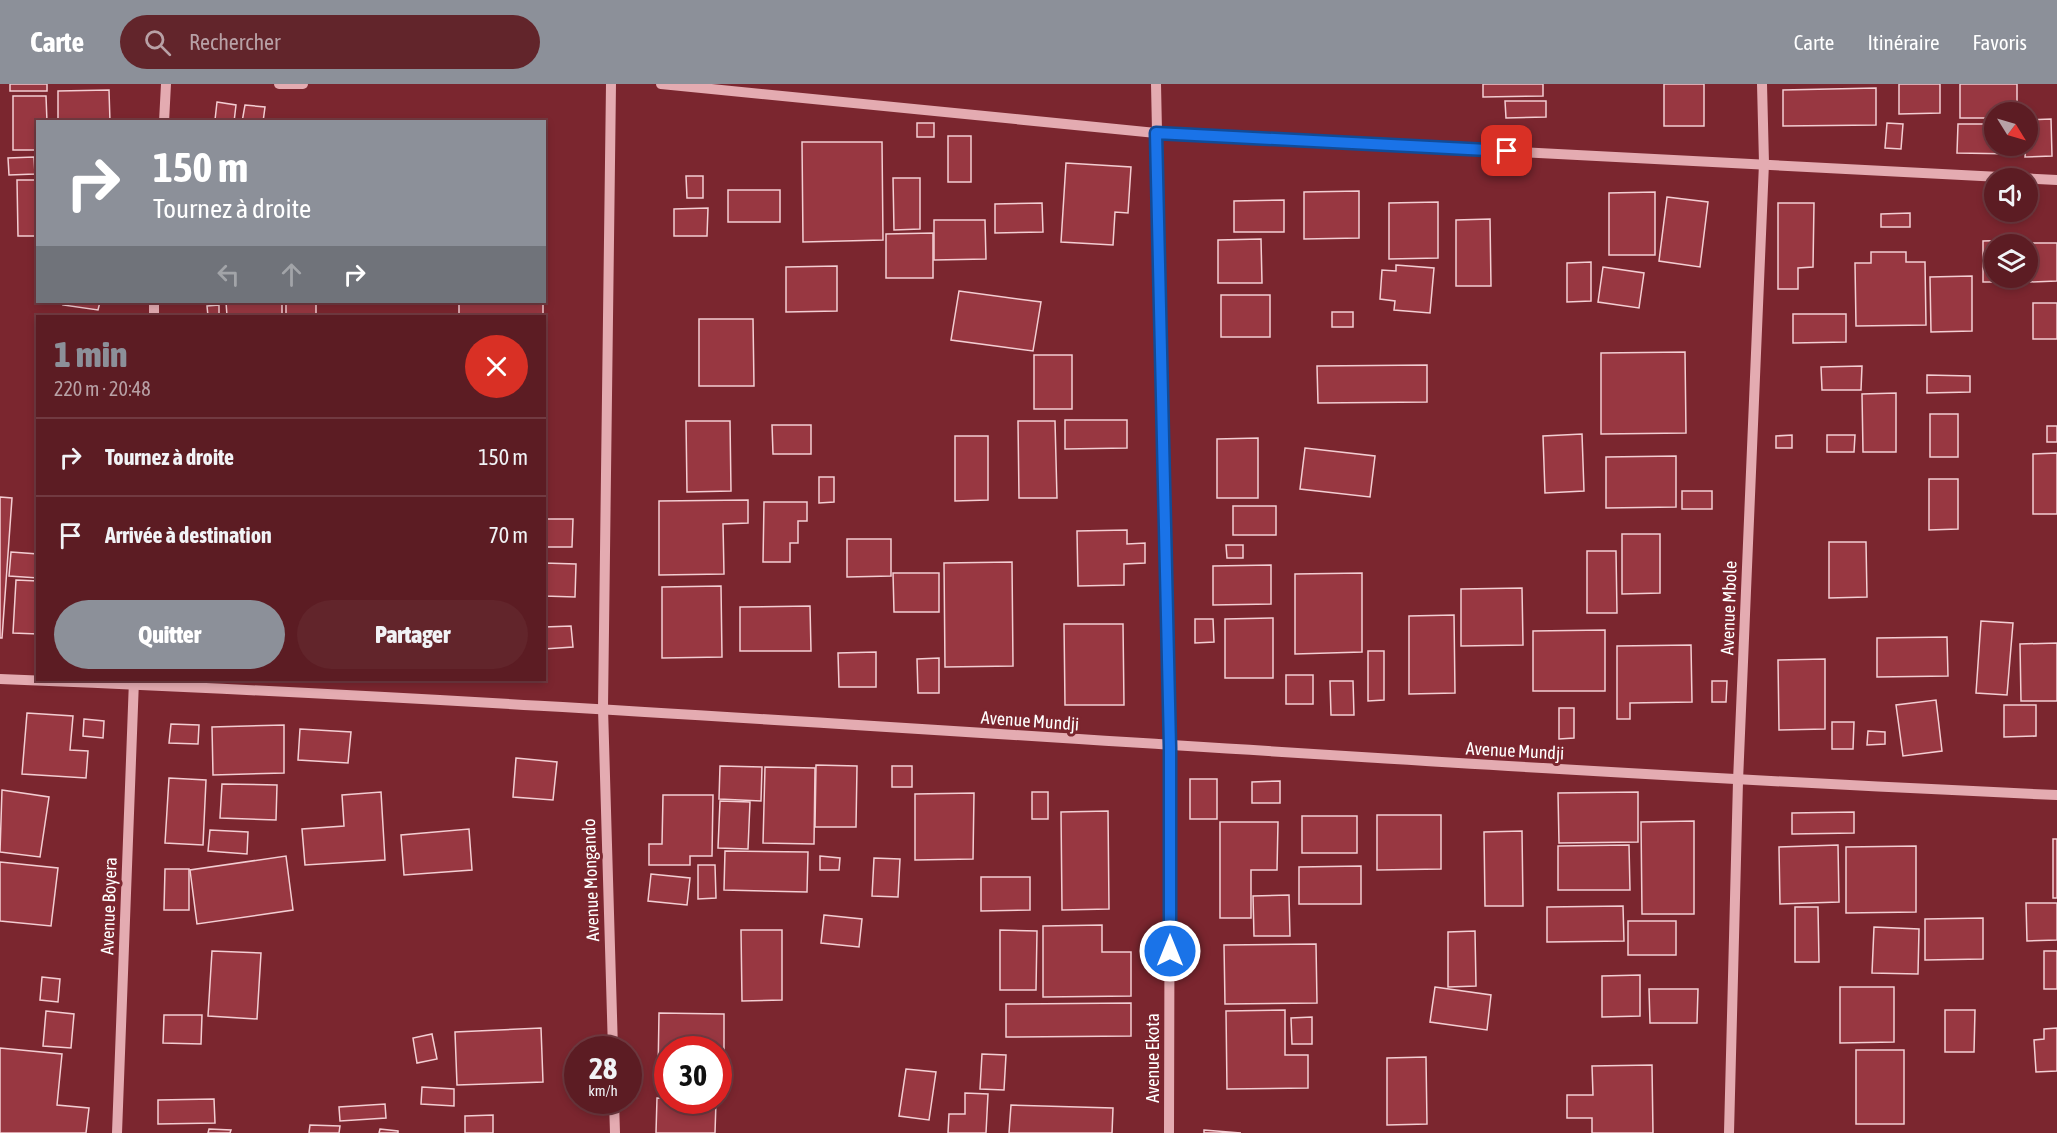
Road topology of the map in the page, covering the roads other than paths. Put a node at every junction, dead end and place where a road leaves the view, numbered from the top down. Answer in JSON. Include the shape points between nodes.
{"nodes":[{"id":1,"x":166,"y":84,"type":"edge"},
{"id":2,"x":279,"y":84,"type":"edge"},
{"id":3,"x":303,"y":84,"type":"edge"},
{"id":4,"x":611,"y":84,"type":"edge"},
{"id":5,"x":661,"y":84,"type":"edge"},
{"id":6,"x":1156,"y":84,"type":"edge"},
{"id":7,"x":1762,"y":84,"type":"edge"},
{"id":8,"x":164,"y":120,"type":"edge"},
{"id":9,"x":1156,"y":133,"type":"junction"},
{"id":10,"x":1764,"y":163,"type":"junction"},
{"id":11,"x":2057,"y":180,"type":"edge"},
{"id":12,"x":0,"y":679,"type":"edge"},
{"id":13,"x":36,"y":680,"type":"edge"},
{"id":14,"x":89,"y":681,"type":"edge"},
{"id":15,"x":134,"y":682,"type":"edge"},
{"id":16,"x":603,"y":708,"type":"junction"},
{"id":17,"x":1170,"y":747,"type":"junction"},
{"id":18,"x":1738,"y":781,"type":"junction"},
{"id":19,"x":2057,"y":795,"type":"edge"},
{"id":20,"x":613,"y":1036,"type":"edge"},
{"id":21,"x":614,"y":1114,"type":"edge"},
{"id":22,"x":117,"y":1133,"type":"edge"},
{"id":23,"x":615,"y":1133,"type":"edge"},
{"id":24,"x":1169,"y":1133,"type":"edge"},
{"id":25,"x":1729,"y":1133,"type":"edge"}],
"edges":[{"from":1,"to":8,"type":"street"},
{"from":2,"to":3,"type":"street"},
{"from":4,"to":16,"type":"street","name":"Avenue Mongando"},
{"from":5,"to":9,"type":"street"},
{"from":6,"to":9,"type":"street","name":"Avenue Ekota"},
{"from":7,"to":10,"type":"street","name":"Avenue Mbole"},
{"from":9,"to":10,"type":"street"},
{"from":9,"to":17,"type":"street","name":"Avenue Ekota"},
{"from":10,"to":11,"type":"street"},
{"from":10,"to":18,"type":"street","name":"Avenue Mbole"},
{"from":12,"to":13,"type":"street","name":"Avenue Mundji"},
{"from":14,"to":15,"type":"street","name":"Avenue Mundji"},
{"from":15,"to":16,"type":"street","name":"Avenue Mundji"},
{"from":15,"to":22,"type":"street","name":"Avenue Boyera"},
{"from":16,"to":17,"type":"street","name":"Avenue Mundji"},
{"from":16,"to":20,"type":"street","name":"Avenue Mongando"},
{"from":17,"to":18,"type":"street","name":"Avenue Mundji"},
{"from":17,"to":24,"type":"street","name":"Avenue Ekota"},
{"from":18,"to":19,"type":"street","name":"Avenue Mundji"},
{"from":18,"to":25,"type":"street","name":"Avenue Mbole"},
{"from":21,"to":23,"type":"street"}]}
